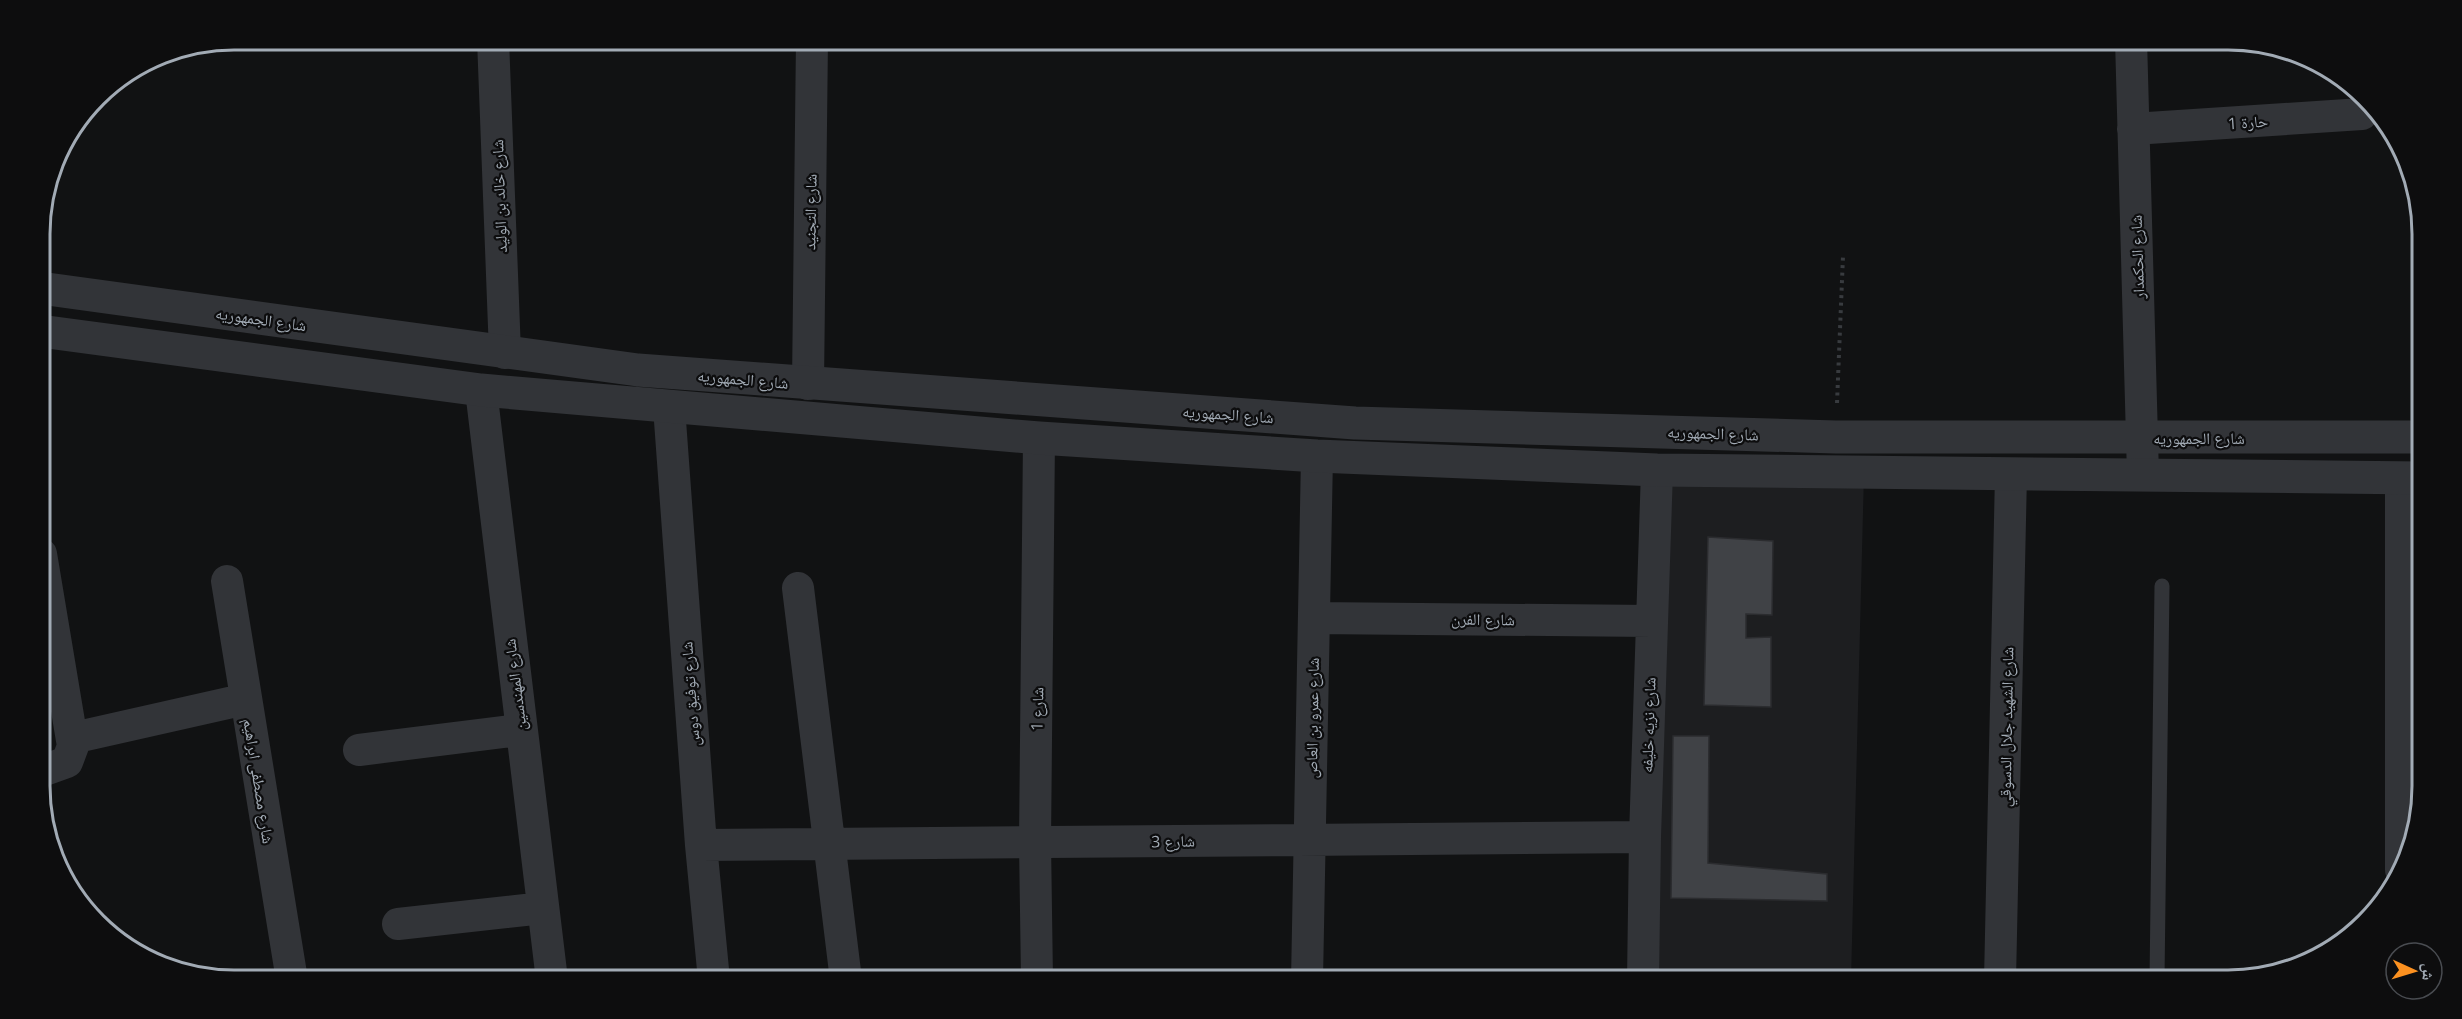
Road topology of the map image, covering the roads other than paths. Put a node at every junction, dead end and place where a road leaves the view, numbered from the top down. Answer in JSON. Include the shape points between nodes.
{"nodes":[{"id":1,"x":493,"y":50,"type":"edge"},
{"id":2,"x":812,"y":50,"type":"edge"},
{"id":3,"x":2131,"y":50,"type":"edge"},
{"id":4,"x":2362,"y":114,"type":"dead end"},
{"id":5,"x":2133,"y":129,"type":"junction"},
{"id":6,"x":50,"y":289,"type":"edge"},
{"id":7,"x":50,"y":332,"type":"edge"},
{"id":8,"x":505,"y":353,"type":"junction"},
{"id":9,"x":808,"y":384,"type":"junction"},
{"id":10,"x":481,"y":390,"type":"junction"},
{"id":11,"x":669,"y":407,"type":"junction"},
{"id":12,"x":2412,"y":437,"type":"edge"},
{"id":13,"x":1039,"y":438,"type":"junction"},
{"id":14,"x":2142,"y":438,"type":"junction"},
{"id":15,"x":1317,"y":456,"type":"junction"},
{"id":16,"x":1657,"y":470,"type":"junction"},
{"id":17,"x":2011,"y":474,"type":"junction"},
{"id":18,"x":2143,"y":475,"type":"junction"},
{"id":19,"x":2412,"y":478,"type":"edge"},
{"id":20,"x":227,"y":581,"type":"dead end"},
{"id":21,"x":2162,"y":586,"type":"dead end"},
{"id":22,"x":798,"y":588,"type":"dead end"},
{"id":23,"x":49,"y":602,"type":"edge"},
{"id":24,"x":1314,"y":618,"type":"junction"},
{"id":25,"x":1652,"y":621,"type":"junction"},
{"id":26,"x":246,"y":699,"type":"junction"},
{"id":27,"x":520,"y":730,"type":"junction"},
{"id":28,"x":73,"y":738,"type":"junction"},
{"id":29,"x":359,"y":750,"type":"dead end"},
{"id":30,"x":49,"y":768,"type":"edge"},
{"id":31,"x":1644,"y":837,"type":"junction"},
{"id":32,"x":1309,"y":840,"type":"junction"},
{"id":33,"x":1035,"y":842,"type":"junction"},
{"id":34,"x":830,"y":844,"type":"junction"},
{"id":35,"x":701,"y":845,"type":"junction"},
{"id":36,"x":2402,"y":848,"type":"edge"},
{"id":37,"x":543,"y":908,"type":"junction"},
{"id":38,"x":398,"y":924,"type":"dead end"},
{"id":39,"x":1307,"y":969,"type":"edge"},
{"id":40,"x":1643,"y":969,"type":"edge"},
{"id":41,"x":2000,"y":969,"type":"edge"},
{"id":42,"x":2157,"y":969,"type":"edge"},
{"id":43,"x":290,"y":970,"type":"edge"},
{"id":44,"x":551,"y":970,"type":"edge"},
{"id":45,"x":713,"y":970,"type":"edge"},
{"id":46,"x":845,"y":970,"type":"edge"},
{"id":47,"x":1037,"y":970,"type":"edge"}],
"edges":[{"from":1,"to":8,"type":"street","name":"شارع خالد بن الوليد"},
{"from":2,"to":9,"type":"street","name":"شارع التجنيد"},
{"from":3,"to":5,"type":"street","name":"شارع الحكمدار"},
{"from":4,"to":5,"type":"street","name":"حارة 1"},
{"from":5,"to":14,"type":"street","name":"شارع الحكمدار"},
{"from":6,"to":8,"type":"street","name":"شارع الجمهوريه"},
{"from":7,"to":10,"type":"street","name":"شارع الجمهوريه"},
{"from":8,"to":9,"type":"street","name":"شارع الجمهوريه","via":[[638,370]]},
{"from":9,"to":14,"type":"street","name":"شارع الجمهوريه","via":[[1354,423],[1836,436]]},
{"from":10,"to":11,"type":"street","name":"شارع الجمهوريه"},
{"from":10,"to":27,"type":"street","name":"شارع المهندسين"},
{"from":11,"to":13,"type":"street","name":"شارع الجمهوريه"},
{"from":11,"to":35,"type":"street","name":"شارع توفيق دوس"},
{"from":12,"to":14,"type":"street","name":"شارع الجمهوريه"},
{"from":13,"to":15,"type":"street","name":"شارع الجمهوريه"},
{"from":13,"to":33,"type":"street","name":"شارع 1"},
{"from":14,"to":18,"type":"street","name":"شارع الحكمدار"},
{"from":15,"to":16,"type":"street","name":"شارع الجمهوريه"},
{"from":15,"to":24,"type":"street","name":"شارع عمرو بن العاص"},
{"from":16,"to":17,"type":"street","name":"شارع الجمهوريه"},
{"from":16,"to":25,"type":"street","name":"شارع نزيه خليفه"},
{"from":17,"to":18,"type":"street","name":"شارع الجمهوريه"},
{"from":17,"to":41,"type":"street","name":"شارع الشهيد جلال الدسوقي"},
{"from":18,"to":19,"type":"street","name":"شارع الجمهوريه"},
{"from":19,"to":36,"type":"street"},
{"from":20,"to":26,"type":"street","name":"شارع مصطفى ابراهيم"},
{"from":21,"to":42,"type":"lane"},
{"from":22,"to":34,"type":"street"},
{"from":23,"to":28,"type":"street"},
{"from":24,"to":25,"type":"street","name":"شارع الفرن"},
{"from":24,"to":32,"type":"street","name":"شارع عمرو بن العاص"},
{"from":25,"to":31,"type":"street","name":"شارع نزيه خليفه"},
{"from":26,"to":28,"type":"street"},
{"from":26,"to":43,"type":"street","name":"شارع مصطفى ابراهيم"},
{"from":27,"to":29,"type":"street"},
{"from":27,"to":37,"type":"street","name":"شارع المهندسين"},
{"from":28,"to":30,"type":"street","via":[[67,762]]},
{"from":31,"to":32,"type":"street","name":"شارع 3"},
{"from":31,"to":40,"type":"street","name":"شارع نزيه خليفه"},
{"from":32,"to":33,"type":"street","name":"شارع 3"},
{"from":32,"to":39,"type":"street","name":"شارع عمرو بن العاص"},
{"from":33,"to":34,"type":"street","name":"شارع 3"},
{"from":33,"to":47,"type":"street","name":"شارع 1"},
{"from":34,"to":35,"type":"street","name":"شارع 3"},
{"from":34,"to":46,"type":"street"},
{"from":35,"to":45,"type":"street","name":"شارع توفيق دوس"},
{"from":37,"to":38,"type":"street"},
{"from":37,"to":44,"type":"street","name":"شارع المهندسين"}]}
